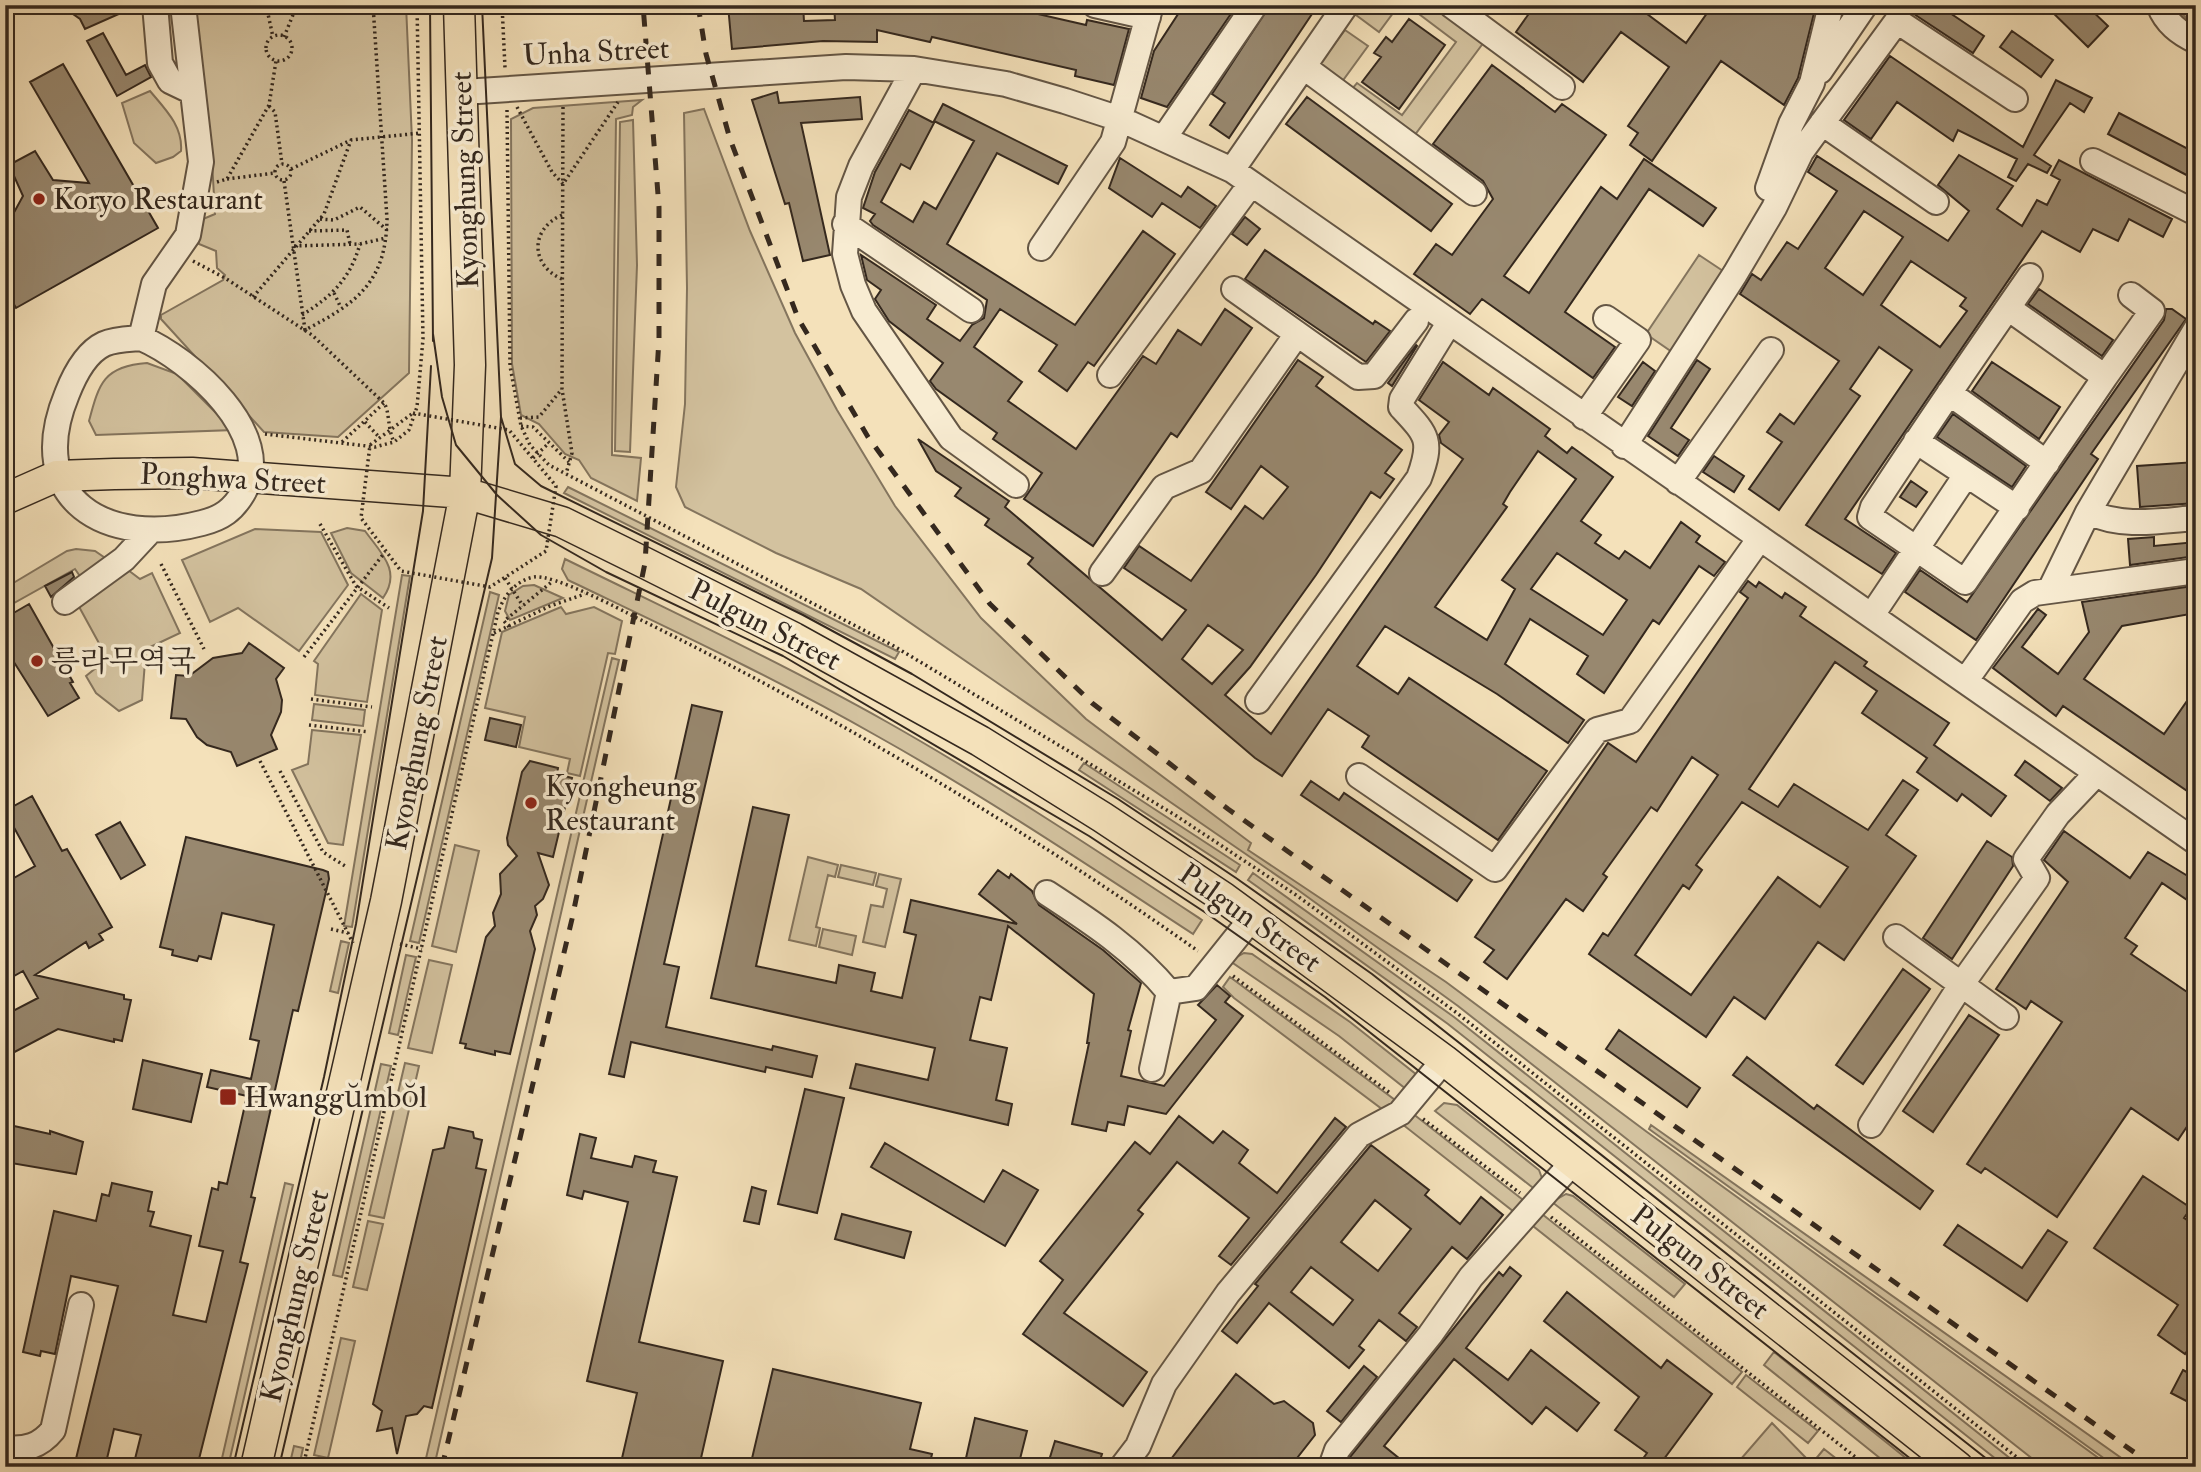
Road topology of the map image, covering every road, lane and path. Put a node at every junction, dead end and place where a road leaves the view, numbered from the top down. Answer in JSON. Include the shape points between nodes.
{"nodes":[{"id":1,"x":155,"y":5,"type":"edge"},
{"id":2,"x":183,"y":5,"type":"edge"},
{"id":3,"x":265,"y":5,"type":"edge"},
{"id":4,"x":297,"y":5,"type":"edge"},
{"id":5,"x":373,"y":5,"type":"edge"},
{"id":6,"x":417,"y":5,"type":"edge"},
{"id":7,"x":459,"y":5,"type":"edge"},
{"id":8,"x":502,"y":5,"type":"edge"},
{"id":9,"x":1096,"y":5,"type":"edge"},
{"id":10,"x":1255,"y":5,"type":"edge"},
{"id":11,"x":1346,"y":5,"type":"edge"},
{"id":12,"x":1451,"y":5,"type":"edge"},
{"id":13,"x":1831,"y":5,"type":"edge"},
{"id":14,"x":1865,"y":5,"type":"edge"},
{"id":15,"x":2159,"y":5,"type":"edge"},
{"id":16,"x":1150,"y":11,"type":"edge"},
{"id":17,"x":274,"y":37,"type":"junction"},
{"id":18,"x":284,"y":37,"type":"junction"},
{"id":19,"x":2196,"y":41,"type":"edge"},
{"id":20,"x":276,"y":61,"type":"junction"},
{"id":21,"x":1304,"y":67,"type":"junction"},
{"id":22,"x":914,"y":69,"type":"junction"},
{"id":23,"x":1812,"y":83,"type":"junction"},
{"id":24,"x":1562,"y":87,"type":"dead end"},
{"id":25,"x":193,"y":92,"type":"junction"},
{"id":26,"x":463,"y":92,"type":"junction"},
{"id":27,"x":512,"y":98,"type":"junction"},
{"id":28,"x":2015,"y":99,"type":"dead end"},
{"id":29,"x":619,"y":100,"type":"dead end"},
{"id":30,"x":562,"y":103,"type":"dead end"},
{"id":31,"x":269,"y":105,"type":"junction"},
{"id":32,"x":1120,"y":120,"type":"junction"},
{"id":33,"x":1822,"y":123,"type":"junction"},
{"id":34,"x":421,"y":133,"type":"junction"},
{"id":35,"x":383,"y":135,"type":"junction"},
{"id":36,"x":1164,"y":138,"type":"junction"},
{"id":37,"x":351,"y":139,"type":"junction"},
{"id":38,"x":2093,"y":161,"type":"dead end"},
{"id":39,"x":282,"y":164,"type":"junction"},
{"id":40,"x":291,"y":169,"type":"junction"},
{"id":41,"x":275,"y":173,"type":"junction"},
{"id":42,"x":1242,"y":177,"type":"junction"},
{"id":43,"x":227,"y":179,"type":"junction"},
{"id":44,"x":284,"y":181,"type":"junction"},
{"id":45,"x":563,"y":184,"type":"junction"},
{"id":46,"x":198,"y":187,"type":"junction"},
{"id":47,"x":1474,"y":193,"type":"dead end"},
{"id":48,"x":1936,"y":202,"type":"dead end"},
{"id":49,"x":2196,"y":213,"type":"edge"},
{"id":50,"x":562,"y":215,"type":"junction"},
{"id":51,"x":320,"y":219,"type":"junction"},
{"id":52,"x":845,"y":224,"type":"junction"},
{"id":53,"x":387,"y":230,"type":"junction"},
{"id":54,"x":309,"y":231,"type":"junction"},
{"id":55,"x":386,"y":238,"type":"junction"},
{"id":56,"x":350,"y":244,"type":"junction"},
{"id":57,"x":360,"y":244,"type":"junction"},
{"id":58,"x":293,"y":247,"type":"junction"},
{"id":59,"x":1041,"y":247,"type":"dead end"},
{"id":60,"x":175,"y":253,"type":"junction"},
{"id":61,"x":1735,"y":274,"type":"junction"},
{"id":62,"x":2030,"y":276,"type":"dead end"},
{"id":63,"x":562,"y":279,"type":"junction"},
{"id":64,"x":1234,"y":289,"type":"dead end"},
{"id":65,"x":334,"y":293,"type":"junction"},
{"id":66,"x":2131,"y":295,"type":"dead end"},
{"id":67,"x":253,"y":297,"type":"junction"},
{"id":68,"x":2008,"y":307,"type":"junction"},
{"id":69,"x":341,"y":308,"type":"junction"},
{"id":70,"x":971,"y":310,"type":"dead end"},
{"id":71,"x":302,"y":315,"type":"junction"},
{"id":72,"x":1606,"y":318,"type":"dead end"},
{"id":73,"x":1416,"y":321,"type":"dead end"},
{"id":74,"x":1449,"y":323,"type":"junction"},
{"id":75,"x":2196,"y":329,"type":"edge"},
{"id":76,"x":305,"y":330,"type":"junction"},
{"id":77,"x":1297,"y":334,"type":"junction"},
{"id":78,"x":141,"y":338,"type":"junction"},
{"id":79,"x":1771,"y":349,"type":"dead end"},
{"id":80,"x":5,"y":374,"type":"edge"},
{"id":81,"x":1110,"y":375,"type":"dead end"},
{"id":82,"x":2105,"y":377,"type":"junction"},
{"id":83,"x":562,"y":389,"type":"junction"},
{"id":84,"x":1949,"y":393,"type":"junction"},
{"id":85,"x":384,"y":403,"type":"junction"},
{"id":86,"x":1584,"y":417,"type":"junction"},
{"id":87,"x":520,"y":418,"type":"junction"},
{"id":88,"x":5,"y":419,"type":"edge"},
{"id":89,"x":365,"y":422,"type":"junction"},
{"id":90,"x":522,"y":426,"type":"junction"},
{"id":91,"x":245,"y":431,"type":"junction"},
{"id":92,"x":379,"y":437,"type":"junction"},
{"id":93,"x":1916,"y":441,"type":"junction"},
{"id":94,"x":394,"y":442,"type":"junction"},
{"id":95,"x":342,"y":443,"type":"junction"},
{"id":96,"x":549,"y":443,"type":"junction"},
{"id":97,"x":1624,"y":446,"type":"junction"},
{"id":98,"x":532,"y":459,"type":"junction"},
{"id":99,"x":569,"y":462,"type":"junction"},
{"id":100,"x":2047,"y":463,"type":"junction"},
{"id":101,"x":566,"y":474,"type":"junction"},
{"id":102,"x":1966,"y":475,"type":"junction"},
{"id":103,"x":57,"y":476,"type":"junction"},
{"id":104,"x":253,"y":477,"type":"junction"},
{"id":105,"x":1678,"y":482,"type":"junction"},
{"id":106,"x":1016,"y":485,"type":"dead end"},
{"id":107,"x":464,"y":493,"type":"junction"},
{"id":108,"x":5,"y":499,"type":"edge"},
{"id":109,"x":2017,"y":508,"type":"junction"},
{"id":110,"x":2088,"y":512,"type":"junction"},
{"id":111,"x":2196,"y":518,"type":"edge"},
{"id":112,"x":320,"y":524,"type":"dead end"},
{"id":113,"x":151,"y":530,"type":"junction"},
{"id":114,"x":1760,"y":538,"type":"junction"},
{"id":115,"x":5,"y":542,"type":"edge"},
{"id":116,"x":1917,"y":549,"type":"junction"},
{"id":117,"x":11,"y":552,"type":"dead end"},
{"id":118,"x":385,"y":552,"type":"junction"},
{"id":119,"x":161,"y":564,"type":"dead end"},
{"id":120,"x":2196,"y":571,"type":"edge"},
{"id":121,"x":1102,"y":573,"type":"dead end"},
{"id":122,"x":505,"y":578,"type":"junction"},
{"id":123,"x":553,"y":582,"type":"junction"},
{"id":124,"x":358,"y":584,"type":"junction"},
{"id":125,"x":2050,"y":590,"type":"junction"},
{"id":126,"x":587,"y":593,"type":"junction"},
{"id":127,"x":65,"y":602,"type":"dead end"},
{"id":128,"x":523,"y":606,"type":"junction"},
{"id":129,"x":389,"y":608,"type":"dead end"},
{"id":130,"x":1871,"y":615,"type":"junction"},
{"id":131,"x":509,"y":627,"type":"junction"},
{"id":132,"x":494,"y":633,"type":"junction"},
{"id":133,"x":204,"y":649,"type":"dead end"},
{"id":134,"x":304,"y":657,"type":"dead end"},
{"id":135,"x":1966,"y":680,"type":"junction"},
{"id":136,"x":312,"y":699,"type":"dead end"},
{"id":137,"x":1258,"y":701,"type":"dead end"},
{"id":138,"x":372,"y":707,"type":"dead end"},
{"id":139,"x":309,"y":726,"type":"dead end"},
{"id":140,"x":369,"y":732,"type":"dead end"},
{"id":141,"x":260,"y":761,"type":"dead end"},
{"id":142,"x":280,"y":771,"type":"dead end"},
{"id":143,"x":2097,"y":773,"type":"junction"},
{"id":144,"x":1359,"y":776,"type":"dead end"},
{"id":145,"x":2196,"y":842,"type":"edge"},
{"id":146,"x":345,"y":866,"type":"dead end"},
{"id":147,"x":1047,"y":893,"type":"dead end"},
{"id":148,"x":1252,"y":918,"type":"junction"},
{"id":149,"x":1896,"y":937,"type":"dead end"},
{"id":150,"x":357,"y":951,"type":"dead end"},
{"id":151,"x":1217,"y":964,"type":"junction"},
{"id":152,"x":1961,"y":985,"type":"junction"},
{"id":153,"x":1169,"y":992,"type":"junction"},
{"id":154,"x":2006,"y":1017,"type":"dead end"},
{"id":155,"x":1444,"y":1060,"type":"junction"},
{"id":156,"x":1153,"y":1069,"type":"dead end"},
{"id":157,"x":1406,"y":1105,"type":"junction"},
{"id":158,"x":1871,"y":1125,"type":"dead end"},
{"id":159,"x":1573,"y":1162,"type":"junction"},
{"id":160,"x":1535,"y":1205,"type":"junction"},
{"id":161,"x":81,"y":1305,"type":"dead end"},
{"id":162,"x":5,"y":1448,"type":"edge"},
{"id":163,"x":256,"y":1467,"type":"edge"},
{"id":164,"x":303,"y":1467,"type":"edge"},
{"id":165,"x":1122,"y":1467,"type":"edge"},
{"id":166,"x":1331,"y":1467,"type":"edge"},
{"id":167,"x":1868,"y":1467,"type":"edge"},
{"id":168,"x":1958,"y":1467,"type":"edge"},
{"id":169,"x":2029,"y":1467,"type":"edge"}],
"edges":[{"from":1,"to":25,"type":"street","via":[[160,63],[170,81]]},
{"from":2,"to":25,"type":"street"},
{"from":3,"to":17,"type":"path"},
{"from":4,"to":18,"type":"path"},
{"from":5,"to":35,"type":"path"},
{"from":6,"to":34,"type":"path"},
{"from":7,"to":26,"type":"main road","name":"Kyonghung Street"},
{"from":8,"to":27,"type":"path"},
{"from":9,"to":16,"type":"street"},
{"from":10,"to":36,"type":"street"},
{"from":11,"to":21,"type":"street"},
{"from":12,"to":24,"type":"street"},
{"from":13,"to":23,"type":"street"},
{"from":14,"to":23,"type":"street"},
{"from":15,"to":19,"type":"street","via":[[2180,34]]},
{"from":16,"to":32,"type":"street"},
{"from":17,"to":18,"type":"path"},
{"from":17,"to":20,"type":"path","via":[[266,51]]},
{"from":18,"to":20,"type":"path","via":[[291,52]]},
{"from":20,"to":31,"type":"path"},
{"from":21,"to":42,"type":"street"},
{"from":21,"to":47,"type":"street"},
{"from":22,"to":27,"type":"street","name":"Unha Street","via":[[846,67]]},
{"from":22,"to":32,"type":"street","name":"Unha Street","via":[[1006,84]]},
{"from":22,"to":52,"type":"street","via":[[861,166]]},
{"from":23,"to":61,"type":"street","via":[[1791,124]]},
{"from":25,"to":46,"type":"street","via":[[201,162]]},
{"from":26,"to":27,"type":"street","name":"Unha Street"},
{"from":26,"to":107,"type":"main road","name":"Kyonghung Street","via":[[470,365]]},
{"from":27,"to":45,"type":"path"},
{"from":27,"to":87,"type":"path","via":[[510,366]]},
{"from":28,"to":33,"type":"street","via":[[1897,21]]},
{"from":29,"to":45,"type":"path"},
{"from":30,"to":45,"type":"path"},
{"from":31,"to":39,"type":"path","via":[[275,112]]},
{"from":31,"to":43,"type":"path"},
{"from":32,"to":36,"type":"street","name":"Unha Street"},
{"from":32,"to":59,"type":"street","via":[[1112,142]]},
{"from":33,"to":48,"type":"street"},
{"from":33,"to":61,"type":"street","via":[[1801,152]]},
{"from":34,"to":35,"type":"path"},
{"from":34,"to":94,"type":"path","via":[[420,383],[409,430]]},
{"from":35,"to":37,"type":"path"},
{"from":35,"to":53,"type":"path"},
{"from":36,"to":42,"type":"street","name":"Unha Street"},
{"from":37,"to":40,"type":"path"},
{"from":37,"to":51,"type":"path"},
{"from":38,"to":49,"type":"street"},
{"from":39,"to":40,"type":"path"},
{"from":39,"to":41,"type":"path"},
{"from":40,"to":44,"type":"path","via":[[291,176]]},
{"from":41,"to":43,"type":"path"},
{"from":41,"to":44,"type":"path"},
{"from":42,"to":74,"type":"street","name":"Unha Street"},
{"from":42,"to":81,"type":"street"},
{"from":43,"to":46,"type":"path"},
{"from":44,"to":58,"type":"path"},
{"from":45,"to":50,"type":"path"},
{"from":46,"to":60,"type":"street","via":[[188,235]]},
{"from":50,"to":63,"type":"path"},
{"from":50,"to":63,"type":"path","via":[[543,228],[537,247],[544,268]]},
{"from":51,"to":53,"type":"path","via":[[334,220],[360,207]]},
{"from":51,"to":54,"type":"path"},
{"from":52,"to":70,"type":"street"},
{"from":52,"to":106,"type":"street","via":[[845,254],[864,311],[951,438]]},
{"from":53,"to":55,"type":"path"},
{"from":54,"to":56,"type":"path","via":[[347,230]]},
{"from":54,"to":58,"type":"path"},
{"from":55,"to":57,"type":"path"},
{"from":55,"to":69,"type":"path","via":[[365,292]]},
{"from":56,"to":57,"type":"path"},
{"from":56,"to":58,"type":"path"},
{"from":57,"to":65,"type":"path","via":[[355,262]]},
{"from":58,"to":67,"type":"path"},
{"from":58,"to":71,"type":"path"},
{"from":60,"to":67,"type":"path"},
{"from":60,"to":78,"type":"street","via":[[154,284]]},
{"from":61,"to":97,"type":"street"},
{"from":62,"to":68,"type":"street"},
{"from":63,"to":83,"type":"path"},
{"from":64,"to":77,"type":"street"},
{"from":65,"to":69,"type":"path"},
{"from":65,"to":71,"type":"path"},
{"from":66,"to":82,"type":"street","via":[[2152,311]]},
{"from":67,"to":76,"type":"path"},
{"from":68,"to":82,"type":"street"},
{"from":68,"to":84,"type":"street"},
{"from":69,"to":76,"type":"path"},
{"from":71,"to":76,"type":"path"},
{"from":72,"to":86,"type":"street","via":[[1638,340]]},
{"from":73,"to":77,"type":"street","via":[[1374,376],[1358,377]]},
{"from":74,"to":86,"type":"street","name":"Unha Street"},
{"from":74,"to":137,"type":"street","via":[[1402,399],[1401,407],[1425,432],[1427,456],[1419,478]]},
{"from":75,"to":110,"type":"street"},
{"from":76,"to":85,"type":"path"},
{"from":77,"to":121,"type":"street","via":[[1201,471],[1164,487]]},
{"from":78,"to":91,"type":"street","via":[[189,368]]},
{"from":78,"to":103,"type":"street","via":[[103,345],[74,377],[53,442]]},
{"from":79,"to":105,"type":"street"},
{"from":80,"to":88,"type":"path","via":[[12,391]]},
{"from":82,"to":100,"type":"street"},
{"from":83,"to":87,"type":"path","via":[[539,417]]},
{"from":83,"to":99,"type":"path","via":[[572,453]]},
{"from":84,"to":93,"type":"street"},
{"from":84,"to":100,"type":"street"},
{"from":85,"to":89,"type":"path"},
{"from":85,"to":94,"type":"path"},
{"from":86,"to":97,"type":"street","name":"Unha Street"},
{"from":87,"to":90,"type":"path"},
{"from":89,"to":92,"type":"path"},
{"from":89,"to":95,"type":"path"},
{"from":90,"to":96,"type":"path","via":[[533,427]]},
{"from":90,"to":101,"type":"path","via":[[530,446]]},
{"from":91,"to":95,"type":"path"},
{"from":91,"to":104,"type":"street"},
{"from":92,"to":98,"type":"path","bridge":true,"via":[[413,413],[509,430]]},
{"from":92,"to":118,"type":"path","bridge":true,"via":[[370,445],[361,518]]},
{"from":93,"to":102,"type":"street"},
{"from":93,"to":116,"type":"street","via":[[1870,516]]},
{"from":94,"to":95,"type":"path","via":[[375,447]]},
{"from":96,"to":98,"type":"path","bridge":true},
{"from":96,"to":99,"type":"path"},
{"from":97,"to":105,"type":"street","name":"Unha Street"},
{"from":98,"to":122,"type":"path","bridge":true,"via":[[556,485],[546,551]]},
{"from":99,"to":101,"type":"path"},
{"from":100,"to":109,"type":"street"},
{"from":101,"to":169,"type":"path","via":[[892,645],[1175,815],[1296,895],[1468,1021]]},
{"from":102,"to":109,"type":"street"},
{"from":102,"to":116,"type":"street"},
{"from":103,"to":104,"type":"main road","name":"Ponghwa Street","via":[[192,473]]},
{"from":103,"to":108,"type":"main road","name":"Ponghwa Street"},
{"from":103,"to":113,"type":"street","via":[[69,498],[91,514],[118,525]]},
{"from":104,"to":107,"type":"main road","name":"Ponghwa Street"},
{"from":104,"to":113,"type":"street","via":[[233,510],[184,528]]},
{"from":105,"to":114,"type":"street","name":"Unha Street"},
{"from":107,"to":148,"type":"main road","name":"Pulgun Street","via":[[562,522],[842,664],[980,741]]},
{"from":107,"to":163,"type":"main road","name":"Kyonghung Street","via":[[386,901]]},
{"from":109,"to":116,"type":"street","via":[[1965,582]]},
{"from":110,"to":111,"type":"street","via":[[2108,521],[2129,523]]},
{"from":110,"to":125,"type":"street"},
{"from":112,"to":124,"type":"path"},
{"from":113,"to":127,"type":"street","via":[[124,559]]},
{"from":114,"to":130,"type":"street","name":"Unha Street"},
{"from":114,"to":144,"type":"street","via":[[1630,721],[1597,730],[1495,869]]},
{"from":115,"to":117,"type":"path"},
{"from":116,"to":130,"type":"street"},
{"from":118,"to":122,"type":"path","bridge":true,"via":[[401,571],[490,587]]},
{"from":118,"to":124,"type":"path"},
{"from":119,"to":133,"type":"path"},
{"from":120,"to":125,"type":"street"},
{"from":122,"to":128,"type":"path","bridge":true},
{"from":123,"to":126,"type":"path"},
{"from":123,"to":128,"type":"path"},
{"from":123,"to":132,"type":"path","via":[[537,576],[504,595]]},
{"from":124,"to":129,"type":"path"},
{"from":124,"to":134,"type":"path"},
{"from":125,"to":135,"type":"street","via":[[2022,601]]},
{"from":126,"to":131,"type":"path"},
{"from":126,"to":151,"type":"path","via":[[845,727],[1021,833]]},
{"from":128,"to":131,"type":"path","via":[[504,621]]},
{"from":130,"to":135,"type":"street","name":"Unha Street"},
{"from":131,"to":132,"type":"path"},
{"from":132,"to":164,"type":"path"},
{"from":135,"to":143,"type":"street","name":"Unha Street"},
{"from":136,"to":138,"type":"path"},
{"from":139,"to":140,"type":"path"},
{"from":141,"to":150,"type":"path"},
{"from":142,"to":146,"type":"path","via":[[323,852]]},
{"from":143,"to":145,"type":"street","name":"Unha Street"},
{"from":143,"to":152,"type":"street","via":[[2058,814],[2026,859],[2037,878]]},
{"from":147,"to":153,"type":"street","via":[[1114,937]]},
{"from":148,"to":151,"type":"street"},
{"from":148,"to":155,"type":"main road","name":"Pulgun Street"},
{"from":149,"to":152,"type":"street"},
{"from":151,"to":153,"type":"street","via":[[1196,988]]},
{"from":151,"to":157,"type":"path"},
{"from":152,"to":154,"type":"street"},
{"from":152,"to":158,"type":"street"},
{"from":153,"to":156,"type":"street"},
{"from":155,"to":157,"type":"street"},
{"from":155,"to":159,"type":"main road","name":"Pulgun Street"},
{"from":157,"to":160,"type":"path"},
{"from":157,"to":165,"type":"street","via":[[1359,1135],[1228,1293],[1164,1384],[1138,1446]]},
{"from":159,"to":160,"type":"street"},
{"from":159,"to":168,"type":"main road","name":"Pulgun Street"},
{"from":160,"to":166,"type":"street","via":[[1471,1278],[1337,1450]]},
{"from":160,"to":167,"type":"path"},
{"from":161,"to":162,"type":"street","via":[[53,1430],[33,1446]]}]}
